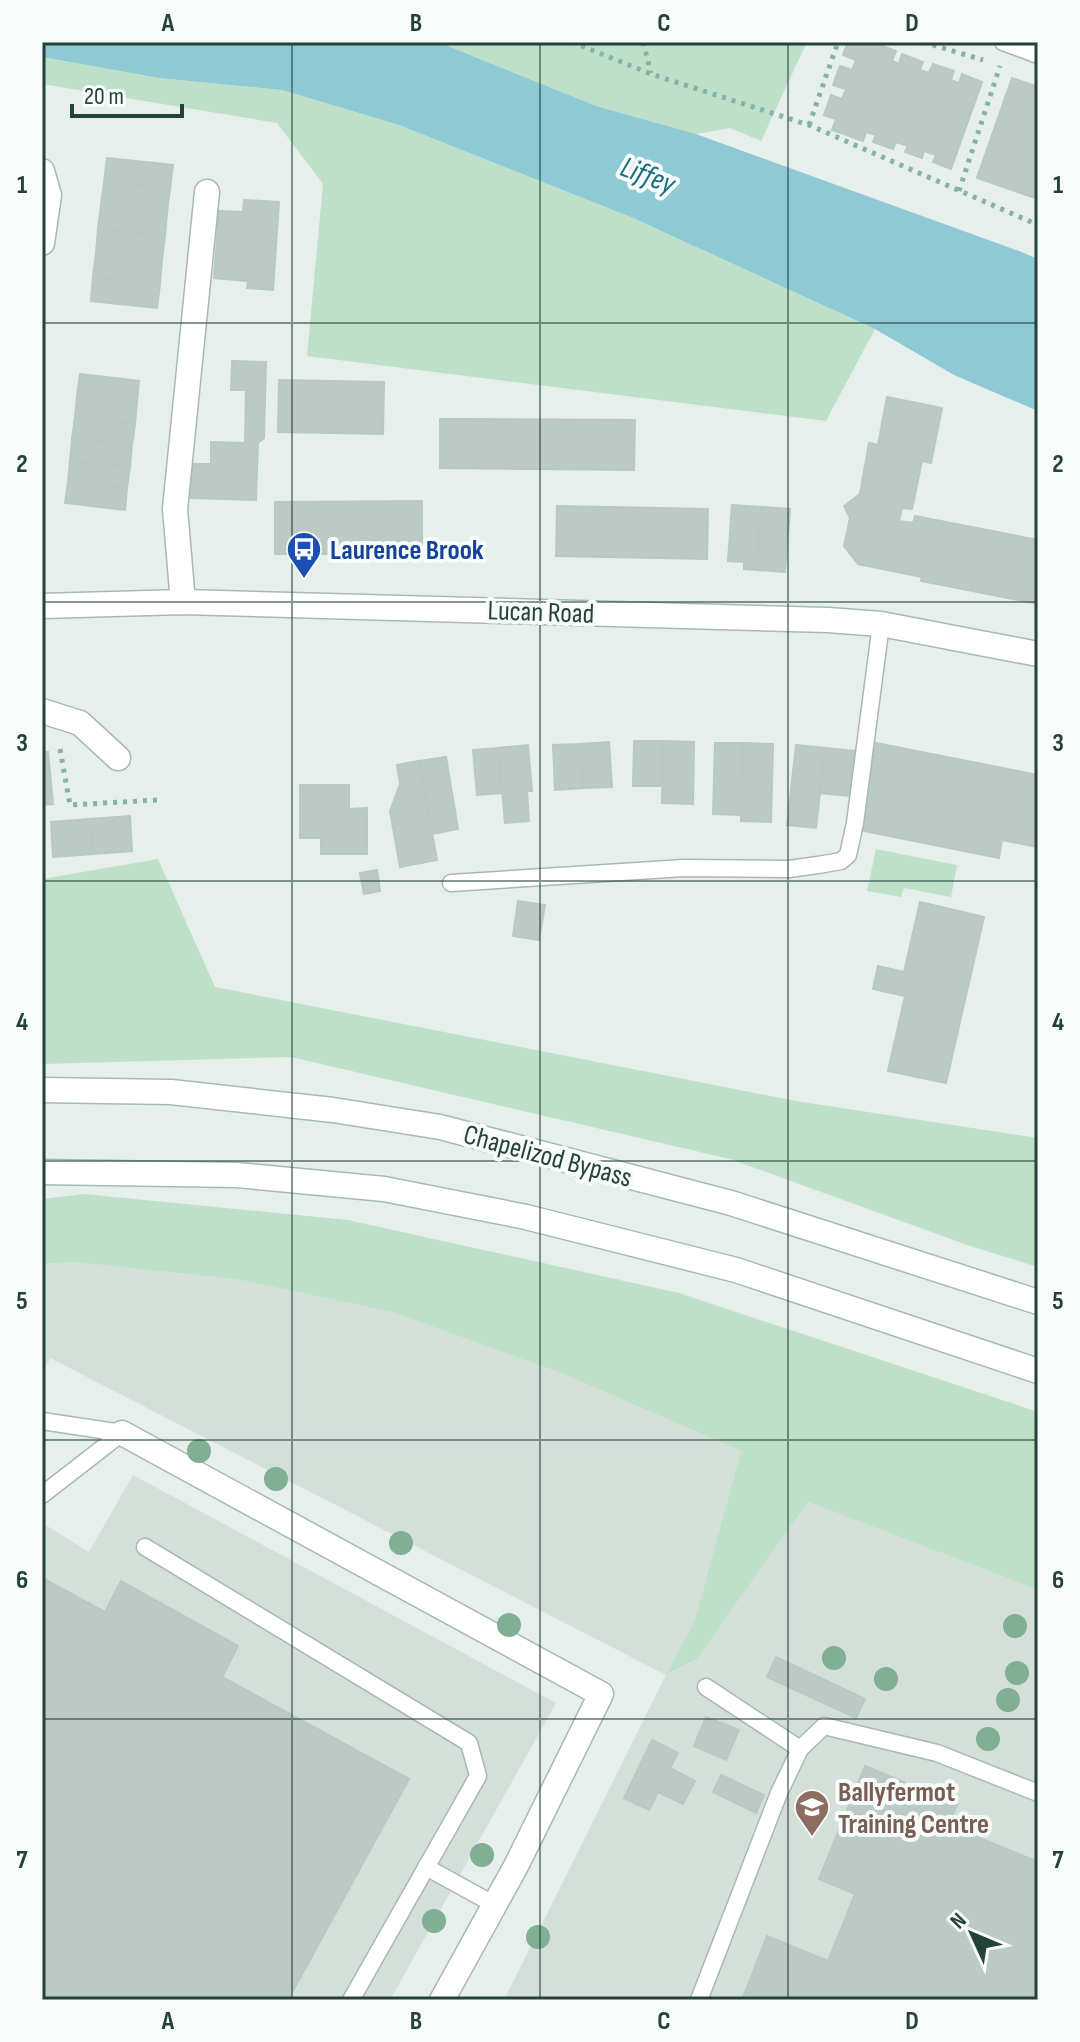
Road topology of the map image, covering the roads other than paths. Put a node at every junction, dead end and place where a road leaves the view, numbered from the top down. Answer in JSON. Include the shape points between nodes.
{"nodes":[{"id":1,"x":1003,"y":42,"type":"edge"},
{"id":2,"x":1038,"y":55,"type":"edge"},
{"id":3,"x":42,"y":171,"type":"edge"},
{"id":4,"x":207,"y":192,"type":"dead end"},
{"id":5,"x":42,"y":243,"type":"edge"},
{"id":6,"x":183,"y":602,"type":"junction"},
{"id":7,"x":42,"y":606,"type":"edge"},
{"id":8,"x":881,"y":624,"type":"junction"},
{"id":9,"x":1038,"y":654,"type":"edge"},
{"id":10,"x":42,"y":711,"type":"edge"},
{"id":11,"x":118,"y":758,"type":"dead end"},
{"id":12,"x":451,"y":883,"type":"dead end"},
{"id":13,"x":42,"y":1090,"type":"edge"},
{"id":14,"x":42,"y":1172,"type":"edge"},
{"id":15,"x":1038,"y":1302,"type":"edge"},
{"id":16,"x":1038,"y":1371,"type":"edge"},
{"id":17,"x":42,"y":1421,"type":"edge"},
{"id":18,"x":122,"y":1433,"type":"junction"},
{"id":19,"x":42,"y":1495,"type":"edge"},
{"id":20,"x":145,"y":1547,"type":"dead end"},
{"id":21,"x":706,"y":1687,"type":"dead end"},
{"id":22,"x":800,"y":1749,"type":"junction"},
{"id":23,"x":1038,"y":1793,"type":"edge"},
{"id":24,"x":426,"y":1867,"type":"junction"},
{"id":25,"x":495,"y":1905,"type":"junction"},
{"id":26,"x":351,"y":2000,"type":"edge"},
{"id":27,"x":442,"y":2000,"type":"edge"},
{"id":28,"x":699,"y":2000,"type":"edge"}],
"edges":[{"from":1,"to":2,"type":"lane"},
{"from":3,"to":5,"type":"main road","via":[[49,195]]},
{"from":4,"to":6,"type":"main road","via":[[175,509]]},
{"from":6,"to":7,"type":"main road","name":"Lucan Road"},
{"from":6,"to":8,"type":"main road","name":"Lucan Road"},
{"from":8,"to":9,"type":"main road","name":"Lucan Road"},
{"from":8,"to":12,"type":"lane","via":[[855,823],[848,855],[841,861],[789,869],[669,869]]},
{"from":10,"to":11,"type":"main road","via":[[80,723]]},
{"from":13,"to":15,"type":"main road","name":"Chapelizod Bypass","via":[[171,1092],[440,1127],[731,1203]]},
{"from":14,"to":16,"type":"main road","via":[[237,1175],[384,1189],[526,1217],[736,1270]]},
{"from":17,"to":18,"type":"lane"},
{"from":18,"to":19,"type":"lane"},
{"from":18,"to":25,"type":"main road","via":[[601,1694]]},
{"from":20,"to":24,"type":"lane","via":[[469,1743],[478,1776]]},
{"from":21,"to":22,"type":"lane"},
{"from":22,"to":23,"type":"lane","via":[[824,1726],[937,1753]]},
{"from":22,"to":28,"type":"lane"},
{"from":24,"to":25,"type":"lane"},
{"from":24,"to":26,"type":"lane"},
{"from":25,"to":27,"type":"main road"}]}
